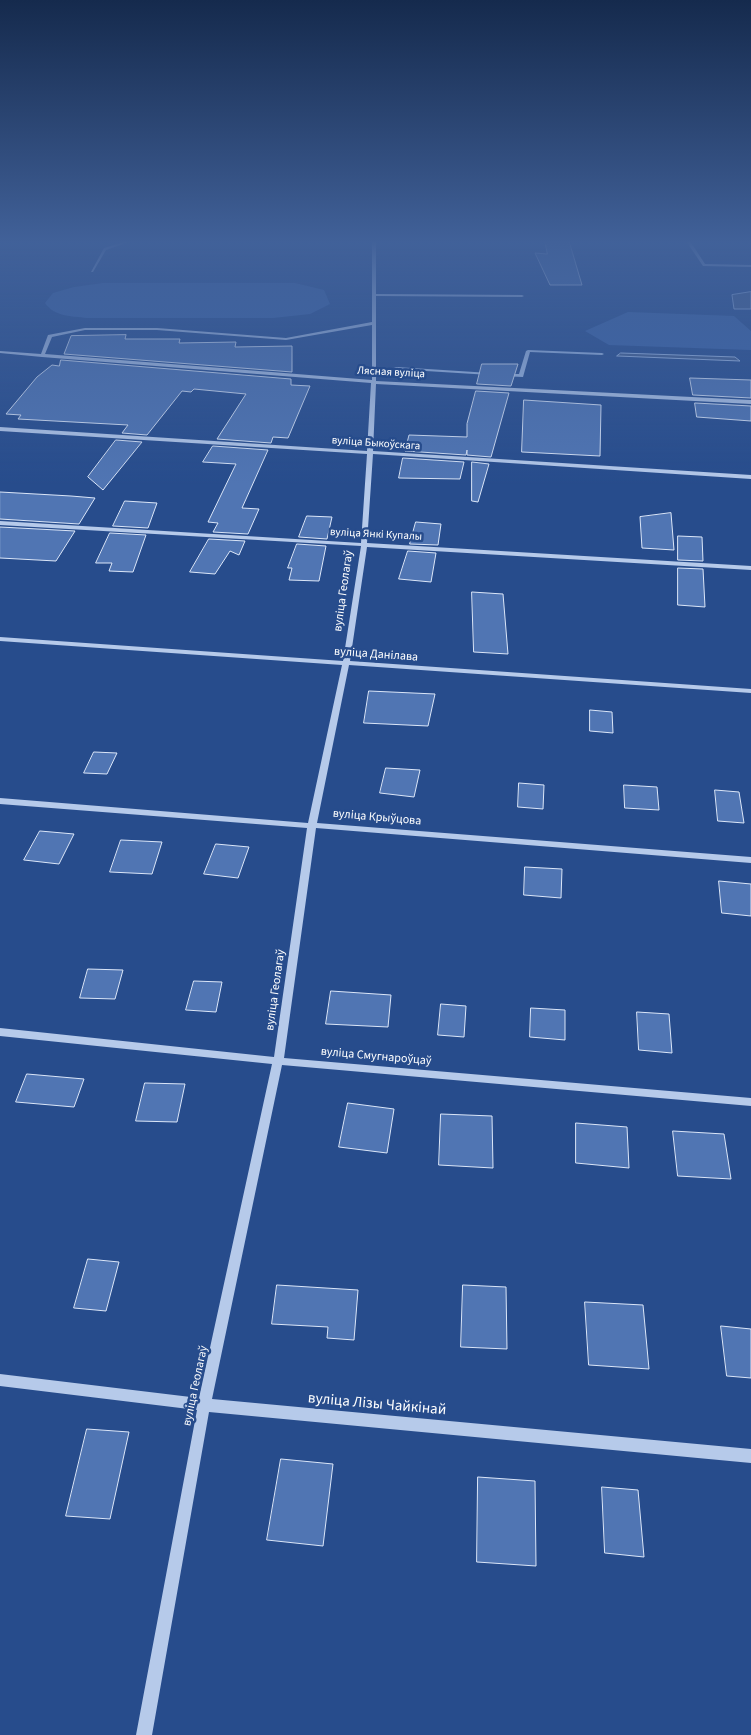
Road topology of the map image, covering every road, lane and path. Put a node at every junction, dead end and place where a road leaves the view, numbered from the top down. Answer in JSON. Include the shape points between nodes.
{"nodes":[{"id":1,"x":374,"y":323,"type":"joint"},
{"id":2,"x":0,"y":352,"type":"edge"},
{"id":3,"x":42,"y":356,"type":"junction"},
{"id":4,"x":374,"y":382,"type":"junction"},
{"id":5,"x":751,"y":402,"type":"edge"},
{"id":6,"x":0,"y":429,"type":"edge"},
{"id":7,"x":370,"y":454,"type":"junction"},
{"id":8,"x":751,"y":477,"type":"edge"},
{"id":9,"x":0,"y":523,"type":"edge"},
{"id":10,"x":364,"y":544,"type":"junction"},
{"id":11,"x":751,"y":568,"type":"edge"},
{"id":12,"x":0,"y":639,"type":"edge"},
{"id":13,"x":346,"y":664,"type":"junction"},
{"id":14,"x":751,"y":691,"type":"edge"},
{"id":15,"x":0,"y":801,"type":"edge"},
{"id":16,"x":312,"y":825,"type":"junction"},
{"id":17,"x":751,"y":860,"type":"edge"},
{"id":18,"x":0,"y":1032,"type":"edge"},
{"id":19,"x":278,"y":1061,"type":"junction"},
{"id":20,"x":751,"y":1102,"type":"edge"},
{"id":21,"x":0,"y":1380,"type":"edge"},
{"id":22,"x":204,"y":1405,"type":"junction"},
{"id":23,"x":751,"y":1456,"type":"edge"},
{"id":24,"x":144,"y":1735,"type":"edge"}],
"edges":[{"from":1,"to":3,"type":"street","via":[[286,339],[157,329],[85,330],[50,336]]},
{"from":1,"to":4,"type":"street","name":"вуліца Геолагаў"},
{"from":2,"to":3,"type":"street","name":"Лясная вуліца"},
{"from":3,"to":4,"type":"street","name":"Лясная вуліца"},
{"from":4,"to":5,"type":"street","name":"Лясная вуліца"},
{"from":4,"to":7,"type":"street","name":"вуліца Геолагаў"},
{"from":6,"to":7,"type":"street","name":"вуліца Быкоўскага"},
{"from":7,"to":8,"type":"street","name":"вуліца Быкоўскага"},
{"from":7,"to":10,"type":"street","name":"вуліца Геолагаў"},
{"from":9,"to":10,"type":"street","name":"вуліца Янкі Купалы"},
{"from":10,"to":11,"type":"street","name":"вуліца Янкі Купалы"},
{"from":10,"to":13,"type":"street","name":"вуліца Геолагаў"},
{"from":12,"to":13,"type":"street","name":"вуліца Данілава"},
{"from":13,"to":14,"type":"street","name":"вуліца Данілава"},
{"from":13,"to":16,"type":"street","name":"вуліца Геолагаў"},
{"from":15,"to":16,"type":"street","name":"вуліца Крыўцова"},
{"from":16,"to":17,"type":"street","name":"вуліца Крыўцова"},
{"from":16,"to":19,"type":"street","name":"вуліца Геолагаў"},
{"from":18,"to":19,"type":"street","name":"вуліца Смугнароўцаў"},
{"from":19,"to":20,"type":"street","name":"вуліца Смугнароўцаў"},
{"from":19,"to":22,"type":"street","name":"вуліца Геолагаў"},
{"from":21,"to":22,"type":"street","name":"вуліца Лізы Чайкінай"},
{"from":22,"to":23,"type":"street","name":"вуліца Лізы Чайкінай"},
{"from":22,"to":24,"type":"street","name":"вуліца Геолагаў"}]}
